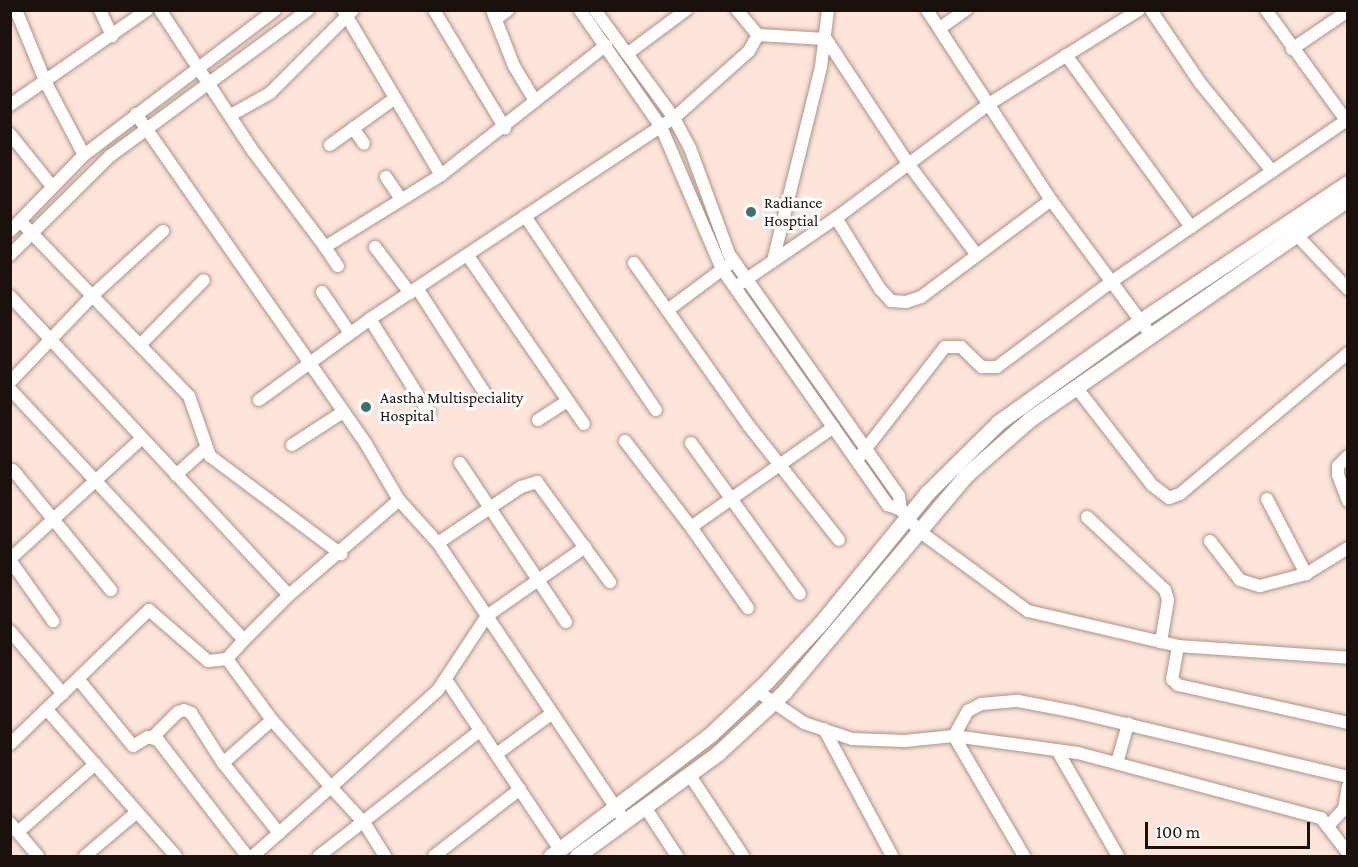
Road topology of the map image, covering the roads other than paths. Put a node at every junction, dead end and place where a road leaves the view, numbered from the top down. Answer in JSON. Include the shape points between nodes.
{"nodes":[{"id":1,"x":16,"y":10,"type":"edge"},
{"id":2,"x":100,"y":10,"type":"edge"},
{"id":3,"x":147,"y":10,"type":"edge"},
{"id":4,"x":160,"y":10,"type":"edge"},
{"id":5,"x":275,"y":10,"type":"edge"},
{"id":6,"x":308,"y":10,"type":"edge"},
{"id":7,"x":434,"y":10,"type":"edge"},
{"id":8,"x":508,"y":10,"type":"edge"},
{"id":9,"x":580,"y":10,"type":"edge"},
{"id":10,"x":596,"y":10,"type":"edge"},
{"id":11,"x":686,"y":10,"type":"edge"},
{"id":12,"x":737,"y":10,"type":"edge"},
{"id":13,"x":828,"y":10,"type":"edge"},
{"id":14,"x":927,"y":10,"type":"edge"},
{"id":15,"x":966,"y":10,"type":"edge"},
{"id":16,"x":1139,"y":10,"type":"edge"},
{"id":17,"x":1151,"y":10,"type":"edge"},
{"id":18,"x":1266,"y":10,"type":"edge"},
{"id":19,"x":1347,"y":11,"type":"edge"},
{"id":20,"x":348,"y":13,"type":"edge"},
{"id":21,"x":494,"y":15,"type":"edge"},
{"id":22,"x":940,"y":28,"type":"junction"},
{"id":23,"x":758,"y":35,"type":"junction"},
{"id":24,"x":112,"y":36,"type":"junction"},
{"id":25,"x":826,"y":39,"type":"junction"},
{"id":26,"x":606,"y":45,"type":"junction"},
{"id":27,"x":1292,"y":49,"type":"junction"},
{"id":28,"x":627,"y":54,"type":"junction"},
{"id":29,"x":1066,"y":55,"type":"junction"},
{"id":30,"x":198,"y":65,"type":"junction"},
{"id":31,"x":208,"y":80,"type":"junction"},
{"id":32,"x":46,"y":83,"type":"junction"},
{"id":33,"x":394,"y":99,"type":"junction"},
{"id":34,"x":536,"y":101,"type":"junction"},
{"id":35,"x":988,"y":104,"type":"junction"},
{"id":36,"x":10,"y":105,"type":"edge"},
{"id":37,"x":136,"y":114,"type":"junction"},
{"id":38,"x":231,"y":115,"type":"junction"},
{"id":39,"x":674,"y":118,"type":"junction"},
{"id":40,"x":1347,"y":121,"type":"edge"},
{"id":41,"x":661,"y":127,"type":"junction"},
{"id":42,"x":146,"y":128,"type":"junction"},
{"id":43,"x":353,"y":128,"type":"junction"},
{"id":44,"x":505,"y":128,"type":"junction"},
{"id":45,"x":10,"y":134,"type":"edge"},
{"id":46,"x":364,"y":144,"type":"dead end"},
{"id":47,"x":330,"y":145,"type":"dead end"},
{"id":48,"x":84,"y":155,"type":"junction"},
{"id":49,"x":907,"y":162,"type":"junction"},
{"id":50,"x":1272,"y":171,"type":"junction"},
{"id":51,"x":441,"y":175,"type":"junction"},
{"id":52,"x":386,"y":177,"type":"dead end"},
{"id":53,"x":1347,"y":183,"type":"edge"},
{"id":54,"x":51,"y":185,"type":"junction"},
{"id":55,"x":401,"y":199,"type":"junction"},
{"id":56,"x":1347,"y":199,"type":"edge"},
{"id":57,"x":1051,"y":200,"type":"junction"},
{"id":58,"x":525,"y":216,"type":"junction"},
{"id":59,"x":836,"y":218,"type":"junction"},
{"id":60,"x":20,"y":220,"type":"junction"},
{"id":61,"x":1191,"y":227,"type":"junction"},
{"id":62,"x":1291,"y":229,"type":"junction"},
{"id":63,"x":11,"y":231,"type":"edge"},
{"id":64,"x":163,"y":231,"type":"dead end"},
{"id":65,"x":30,"y":234,"type":"junction"},
{"id":66,"x":325,"y":247,"type":"junction"},
{"id":67,"x":375,"y":247,"type":"dead end"},
{"id":68,"x":976,"y":254,"type":"junction"},
{"id":69,"x":10,"y":255,"type":"edge"},
{"id":70,"x":468,"y":256,"type":"junction"},
{"id":71,"x":733,"y":261,"type":"junction"},
{"id":72,"x":773,"y":261,"type":"junction"},
{"id":73,"x":634,"y":263,"type":"dead end"},
{"id":74,"x":338,"y":266,"type":"dead end"},
{"id":75,"x":722,"y":269,"type":"junction"},
{"id":76,"x":746,"y":279,"type":"junction"},
{"id":77,"x":204,"y":280,"type":"dead end"},
{"id":78,"x":1111,"y":282,"type":"junction"},
{"id":79,"x":735,"y":288,"type":"junction"},
{"id":80,"x":1347,"y":289,"type":"edge"},
{"id":81,"x":414,"y":290,"type":"junction"},
{"id":82,"x":322,"y":292,"type":"dead end"},
{"id":83,"x":93,"y":295,"type":"junction"},
{"id":84,"x":10,"y":296,"type":"edge"},
{"id":85,"x":669,"y":309,"type":"junction"},
{"id":86,"x":370,"y":320,"type":"junction"},
{"id":87,"x":1140,"y":321,"type":"junction"},
{"id":88,"x":350,"y":333,"type":"junction"},
{"id":89,"x":1151,"y":335,"type":"junction"},
{"id":90,"x":51,"y":340,"type":"junction"},
{"id":91,"x":142,"y":343,"type":"junction"},
{"id":92,"x":1347,"y":353,"type":"edge"},
{"id":93,"x":308,"y":362,"type":"junction"},
{"id":94,"x":10,"y":382,"type":"edge"},
{"id":95,"x":1076,"y":387,"type":"junction"},
{"id":96,"x":10,"y":389,"type":"edge"},
{"id":97,"x":486,"y":395,"type":"dead end"},
{"id":98,"x":259,"y":400,"type":"dead end"},
{"id":99,"x":567,"y":401,"type":"junction"},
{"id":100,"x":656,"y":410,"type":"dead end"},
{"id":101,"x":343,"y":412,"type":"junction"},
{"id":102,"x":429,"y":413,"type":"dead end"},
{"id":103,"x":538,"y":420,"type":"dead end"},
{"id":104,"x":584,"y":424,"type":"dead end"},
{"id":105,"x":834,"y":427,"type":"junction"},
{"id":106,"x":142,"y":438,"type":"junction"},
{"id":107,"x":625,"y":441,"type":"dead end"},
{"id":108,"x":690,"y":443,"type":"dead end"},
{"id":109,"x":292,"y":445,"type":"dead end"},
{"id":110,"x":205,"y":449,"type":"junction"},
{"id":111,"x":865,"y":449,"type":"junction"},
{"id":112,"x":1347,"y":456,"type":"edge"},
{"id":113,"x":857,"y":460,"type":"junction"},
{"id":114,"x":460,"y":463,"type":"dead end"},
{"id":115,"x":779,"y":465,"type":"junction"},
{"id":116,"x":13,"y":471,"type":"dead end"},
{"id":117,"x":176,"y":475,"type":"junction"},
{"id":118,"x":96,"y":481,"type":"junction"},
{"id":119,"x":733,"y":498,"type":"junction"},
{"id":120,"x":1267,"y":499,"type":"dead end"},
{"id":121,"x":399,"y":500,"type":"junction"},
{"id":122,"x":1347,"y":501,"type":"edge"},
{"id":123,"x":491,"y":508,"type":"junction"},
{"id":124,"x":904,"y":513,"type":"junction"},
{"id":125,"x":1087,"y":517,"type":"dead end"},
{"id":126,"x":53,"y":523,"type":"junction"},
{"id":127,"x":690,"y":527,"type":"junction"},
{"id":128,"x":919,"y":531,"type":"junction"},
{"id":129,"x":840,"y":540,"type":"dead end"},
{"id":130,"x":1210,"y":541,"type":"dead end"},
{"id":131,"x":438,"y":543,"type":"junction"},
{"id":132,"x":585,"y":547,"type":"junction"},
{"id":133,"x":1347,"y":548,"type":"edge"},
{"id":134,"x":341,"y":554,"type":"junction"},
{"id":135,"x":10,"y":560,"type":"edge"},
{"id":136,"x":1306,"y":574,"type":"junction"},
{"id":137,"x":537,"y":579,"type":"junction"},
{"id":138,"x":610,"y":582,"type":"dead end"},
{"id":139,"x":111,"y":590,"type":"dead end"},
{"id":140,"x":800,"y":594,"type":"dead end"},
{"id":141,"x":289,"y":595,"type":"junction"},
{"id":142,"x":748,"y":608,"type":"dead end"},
{"id":143,"x":487,"y":616,"type":"junction"},
{"id":144,"x":53,"y":621,"type":"dead end"},
{"id":145,"x":566,"y":622,"type":"dead end"},
{"id":146,"x":10,"y":631,"type":"edge"},
{"id":147,"x":244,"y":640,"type":"junction"},
{"id":148,"x":1161,"y":642,"type":"junction"},
{"id":149,"x":1178,"y":646,"type":"junction"},
{"id":150,"x":1347,"y":658,"type":"edge"},
{"id":151,"x":226,"y":659,"type":"junction"},
{"id":152,"x":79,"y":680,"type":"junction"},
{"id":153,"x":447,"y":681,"type":"junction"},
{"id":154,"x":762,"y":686,"type":"junction"},
{"id":155,"x":63,"y":694,"type":"junction"},
{"id":156,"x":779,"y":697,"type":"junction"},
{"id":157,"x":48,"y":711,"type":"junction"},
{"id":158,"x":551,"y":714,"type":"junction"},
{"id":159,"x":272,"y":720,"type":"junction"},
{"id":160,"x":1347,"y":723,"type":"edge"},
{"id":161,"x":1128,"y":724,"type":"junction"},
{"id":162,"x":824,"y":729,"type":"junction"},
{"id":163,"x":481,"y":730,"type":"junction"},
{"id":164,"x":954,"y":736,"type":"junction"},
{"id":165,"x":153,"y":737,"type":"junction"},
{"id":166,"x":12,"y":739,"type":"edge"},
{"id":167,"x":1057,"y":750,"type":"junction"},
{"id":168,"x":498,"y":753,"type":"junction"},
{"id":169,"x":1117,"y":763,"type":"junction"},
{"id":170,"x":95,"y":764,"type":"junction"},
{"id":171,"x":223,"y":764,"type":"junction"},
{"id":172,"x":689,"y":774,"type":"junction"},
{"id":173,"x":1347,"y":777,"type":"edge"},
{"id":174,"x":1347,"y":786,"type":"edge"},
{"id":175,"x":331,"y":787,"type":"junction"},
{"id":176,"x":520,"y":789,"type":"junction"},
{"id":177,"x":645,"y":807,"type":"junction"},
{"id":178,"x":137,"y":812,"type":"junction"},
{"id":179,"x":621,"y":815,"type":"junction"},
{"id":180,"x":364,"y":824,"type":"junction"},
{"id":181,"x":1329,"y":825,"type":"junction"},
{"id":182,"x":14,"y":828,"type":"edge"},
{"id":183,"x":279,"y":834,"type":"junction"},
{"id":184,"x":569,"y":853,"type":"edge"},
{"id":185,"x":1347,"y":853,"type":"edge"},
{"id":186,"x":38,"y":856,"type":"edge"},
{"id":187,"x":85,"y":856,"type":"edge"},
{"id":188,"x":176,"y":856,"type":"edge"},
{"id":189,"x":247,"y":856,"type":"edge"},
{"id":190,"x":253,"y":856,"type":"edge"},
{"id":191,"x":319,"y":856,"type":"edge"},
{"id":192,"x":385,"y":856,"type":"edge"},
{"id":193,"x":434,"y":856,"type":"edge"},
{"id":194,"x":677,"y":856,"type":"edge"},
{"id":195,"x":743,"y":856,"type":"edge"},
{"id":196,"x":892,"y":856,"type":"edge"},
{"id":197,"x":1024,"y":856,"type":"edge"},
{"id":198,"x":1118,"y":856,"type":"edge"}],
"edges":[{"from":1,"to":32,"type":"street"},
{"from":2,"to":24,"type":"street"},
{"from":3,"to":24,"type":"street"},
{"from":4,"to":30,"type":"street"},
{"from":5,"to":30,"type":"street"},
{"from":6,"to":31,"type":"street"},
{"from":7,"to":44,"type":"street"},
{"from":8,"to":21,"type":"street"},
{"from":9,"to":26,"type":"street"},
{"from":10,"to":28,"type":"street"},
{"from":11,"to":28,"type":"street"},
{"from":12,"to":23,"type":"street"},
{"from":13,"to":25,"type":"street"},
{"from":14,"to":22,"type":"street"},
{"from":15,"to":22,"type":"street"},
{"from":16,"to":29,"type":"street"},
{"from":17,"to":50,"type":"street","via":[[1201,84]]},
{"from":18,"to":27,"type":"street"},
{"from":19,"to":27,"type":"street"},
{"from":20,"to":33,"type":"street"},
{"from":20,"to":38,"type":"street","via":[[270,93]]},
{"from":21,"to":34,"type":"street","via":[[514,66]]},
{"from":22,"to":35,"type":"street"},
{"from":23,"to":25,"type":"street"},
{"from":23,"to":39,"type":"street","via":[[749,51]]},
{"from":24,"to":32,"type":"street"},
{"from":25,"to":49,"type":"street"},
{"from":25,"to":72,"type":"street"},
{"from":26,"to":34,"type":"street"},
{"from":26,"to":41,"type":"street"},
{"from":27,"to":40,"type":"street"},
{"from":28,"to":39,"type":"street"},
{"from":29,"to":35,"type":"street"},
{"from":29,"to":61,"type":"street"},
{"from":30,"to":31,"type":"street"},
{"from":30,"to":37,"type":"street"},
{"from":31,"to":38,"type":"street"},
{"from":31,"to":42,"type":"street"},
{"from":32,"to":36,"type":"street"},
{"from":32,"to":48,"type":"street"},
{"from":33,"to":43,"type":"street"},
{"from":33,"to":51,"type":"street"},
{"from":34,"to":44,"type":"street"},
{"from":35,"to":49,"type":"street"},
{"from":35,"to":57,"type":"street"},
{"from":37,"to":42,"type":"street"},
{"from":37,"to":48,"type":"street"},
{"from":38,"to":66,"type":"street"},
{"from":39,"to":41,"type":"street"},
{"from":39,"to":71,"type":"street","via":[[690,148],[722,241]]},
{"from":40,"to":50,"type":"street"},
{"from":41,"to":58,"type":"street"},
{"from":41,"to":75,"type":"street"},
{"from":42,"to":65,"type":"street","via":[[110,156]]},
{"from":42,"to":93,"type":"street"},
{"from":43,"to":46,"type":"street"},
{"from":43,"to":47,"type":"street"},
{"from":44,"to":51,"type":"street"},
{"from":45,"to":54,"type":"street"},
{"from":48,"to":54,"type":"street"},
{"from":49,"to":59,"type":"street"},
{"from":49,"to":68,"type":"street"},
{"from":50,"to":61,"type":"street"},
{"from":51,"to":55,"type":"street"},
{"from":52,"to":55,"type":"street"},
{"from":53,"to":62,"type":"main road"},
{"from":54,"to":60,"type":"street"},
{"from":55,"to":66,"type":"street"},
{"from":56,"to":62,"type":"main road"},
{"from":57,"to":68,"type":"street"},
{"from":57,"to":78,"type":"street"},
{"from":58,"to":70,"type":"street"},
{"from":58,"to":100,"type":"street"},
{"from":59,"to":68,"type":"street","via":[[891,301],[906,303],[921,297]]},
{"from":59,"to":72,"type":"street"},
{"from":60,"to":63,"type":"street"},
{"from":60,"to":65,"type":"street"},
{"from":61,"to":78,"type":"street"},
{"from":62,"to":80,"type":"street"},
{"from":62,"to":87,"type":"main road"},
{"from":62,"to":89,"type":"main road"},
{"from":64,"to":83,"type":"street"},
{"from":65,"to":69,"type":"street"},
{"from":65,"to":83,"type":"street"},
{"from":66,"to":74,"type":"street"},
{"from":67,"to":81,"type":"street"},
{"from":70,"to":81,"type":"street"},
{"from":70,"to":99,"type":"street"},
{"from":71,"to":75,"type":"street"},
{"from":71,"to":76,"type":"street"},
{"from":72,"to":76,"type":"street"},
{"from":73,"to":85,"type":"street"},
{"from":75,"to":79,"type":"street"},
{"from":75,"to":85,"type":"street"},
{"from":76,"to":79,"type":"street"},
{"from":76,"to":111,"type":"street"},
{"from":77,"to":91,"type":"street"},
{"from":78,"to":87,"type":"street"},
{"from":78,"to":111,"type":"street","via":[[997,367],[982,367],[961,347],[945,347]]},
{"from":79,"to":105,"type":"street"},
{"from":81,"to":86,"type":"street"},
{"from":81,"to":97,"type":"street"},
{"from":82,"to":88,"type":"street"},
{"from":83,"to":90,"type":"street"},
{"from":83,"to":91,"type":"street"},
{"from":84,"to":90,"type":"street"},
{"from":85,"to":115,"type":"street"},
{"from":86,"to":88,"type":"street"},
{"from":86,"to":102,"type":"street"},
{"from":87,"to":89,"type":"street"},
{"from":87,"to":124,"type":"main road","via":[[999,422]]},
{"from":88,"to":93,"type":"street"},
{"from":89,"to":95,"type":"main road"},
{"from":90,"to":94,"type":"street"},
{"from":90,"to":106,"type":"street"},
{"from":91,"to":110,"type":"street","via":[[189,396]]},
{"from":92,"to":95,"type":"street","via":[[1180,494],[1169,498],[1152,485]]},
{"from":93,"to":98,"type":"street"},
{"from":93,"to":101,"type":"street"},
{"from":95,"to":128,"type":"main road","via":[[1030,419],[965,476]]},
{"from":96,"to":118,"type":"street"},
{"from":99,"to":103,"type":"street"},
{"from":99,"to":104,"type":"street"},
{"from":101,"to":109,"type":"street"},
{"from":101,"to":121,"type":"street"},
{"from":105,"to":113,"type":"street"},
{"from":105,"to":115,"type":"street"},
{"from":106,"to":117,"type":"street"},
{"from":106,"to":118,"type":"street"},
{"from":107,"to":127,"type":"street"},
{"from":108,"to":119,"type":"street"},
{"from":110,"to":117,"type":"street"},
{"from":110,"to":134,"type":"street"},
{"from":111,"to":113,"type":"street"},
{"from":111,"to":124,"type":"street","via":[[899,496]]},
{"from":112,"to":122,"type":"street","via":[[1338,466]]},
{"from":113,"to":124,"type":"street","via":[[888,505]]},
{"from":114,"to":123,"type":"street"},
{"from":115,"to":119,"type":"street"},
{"from":115,"to":129,"type":"street"},
{"from":116,"to":126,"type":"street"},
{"from":117,"to":141,"type":"street"},
{"from":118,"to":126,"type":"street"},
{"from":118,"to":147,"type":"street"},
{"from":119,"to":127,"type":"street"},
{"from":119,"to":140,"type":"street"},
{"from":120,"to":136,"type":"street"},
{"from":121,"to":131,"type":"street"},
{"from":121,"to":134,"type":"street"},
{"from":123,"to":131,"type":"street"},
{"from":123,"to":132,"type":"street","via":[[521,487],[537,482]]},
{"from":123,"to":137,"type":"street"},
{"from":124,"to":128,"type":"street"},
{"from":124,"to":154,"type":"main road","via":[[821,623]]},
{"from":125,"to":148,"type":"street","via":[[1165,590],[1168,600]]},
{"from":126,"to":135,"type":"street"},
{"from":126,"to":139,"type":"street"},
{"from":127,"to":142,"type":"street"},
{"from":128,"to":148,"type":"street","via":[[1017,607]]},
{"from":128,"to":156,"type":"main road"},
{"from":130,"to":136,"type":"street","via":[[1234,574],[1250,584],[1273,583]]},
{"from":131,"to":143,"type":"street"},
{"from":132,"to":137,"type":"street"},
{"from":132,"to":138,"type":"street"},
{"from":133,"to":136,"type":"street"},
{"from":134,"to":141,"type":"street"},
{"from":135,"to":144,"type":"street"},
{"from":137,"to":143,"type":"street"},
{"from":137,"to":145,"type":"street"},
{"from":141,"to":147,"type":"street"},
{"from":143,"to":153,"type":"street"},
{"from":143,"to":158,"type":"street"},
{"from":146,"to":155,"type":"street"},
{"from":147,"to":151,"type":"street"},
{"from":148,"to":149,"type":"street"},
{"from":149,"to":150,"type":"street"},
{"from":149,"to":160,"type":"street","via":[[1173,675],[1184,688]]},
{"from":151,"to":152,"type":"street","via":[[216,663],[202,659],[149,610]]},
{"from":151,"to":159,"type":"street"},
{"from":152,"to":155,"type":"street"},
{"from":152,"to":165,"type":"street","via":[[133,746]]},
{"from":153,"to":163,"type":"street"},
{"from":153,"to":175,"type":"street"},
{"from":154,"to":156,"type":"street"},
{"from":154,"to":179,"type":"main road"},
{"from":155,"to":157,"type":"street"},
{"from":156,"to":162,"type":"street","via":[[804,723]]},
{"from":156,"to":172,"type":"main road"},
{"from":157,"to":166,"type":"street"},
{"from":157,"to":170,"type":"street"},
{"from":158,"to":168,"type":"street"},
{"from":158,"to":179,"type":"street"},
{"from":159,"to":171,"type":"street"},
{"from":159,"to":175,"type":"street"},
{"from":161,"to":164,"type":"street","via":[[1007,701],[974,707]]},
{"from":161,"to":169,"type":"street"},
{"from":161,"to":173,"type":"street"},
{"from":162,"to":164,"type":"street","via":[[852,739],[905,741]]},
{"from":162,"to":196,"type":"street"},
{"from":163,"to":168,"type":"street"},
{"from":163,"to":180,"type":"street"},
{"from":164,"to":167,"type":"street"},
{"from":164,"to":197,"type":"street"},
{"from":165,"to":171,"type":"street","via":[[169,717],[184,710],[191,713]]},
{"from":165,"to":189,"type":"street"},
{"from":167,"to":169,"type":"street"},
{"from":167,"to":198,"type":"street"},
{"from":168,"to":176,"type":"street"},
{"from":169,"to":181,"type":"street","via":[[1321,818]]},
{"from":170,"to":178,"type":"street"},
{"from":170,"to":182,"type":"street"},
{"from":171,"to":183,"type":"street"},
{"from":172,"to":177,"type":"main road"},
{"from":172,"to":195,"type":"street"},
{"from":174,"to":181,"type":"street","via":[[1344,809]]},
{"from":175,"to":180,"type":"street"},
{"from":175,"to":183,"type":"street"},
{"from":176,"to":184,"type":"street"},
{"from":176,"to":193,"type":"street"},
{"from":177,"to":179,"type":"main road"},
{"from":177,"to":194,"type":"street"},
{"from":178,"to":187,"type":"street"},
{"from":178,"to":188,"type":"street"},
{"from":179,"to":184,"type":"main road"},
{"from":180,"to":191,"type":"street"},
{"from":180,"to":192,"type":"street"},
{"from":181,"to":185,"type":"street"},
{"from":182,"to":186,"type":"street"},
{"from":183,"to":190,"type":"street"}]}
